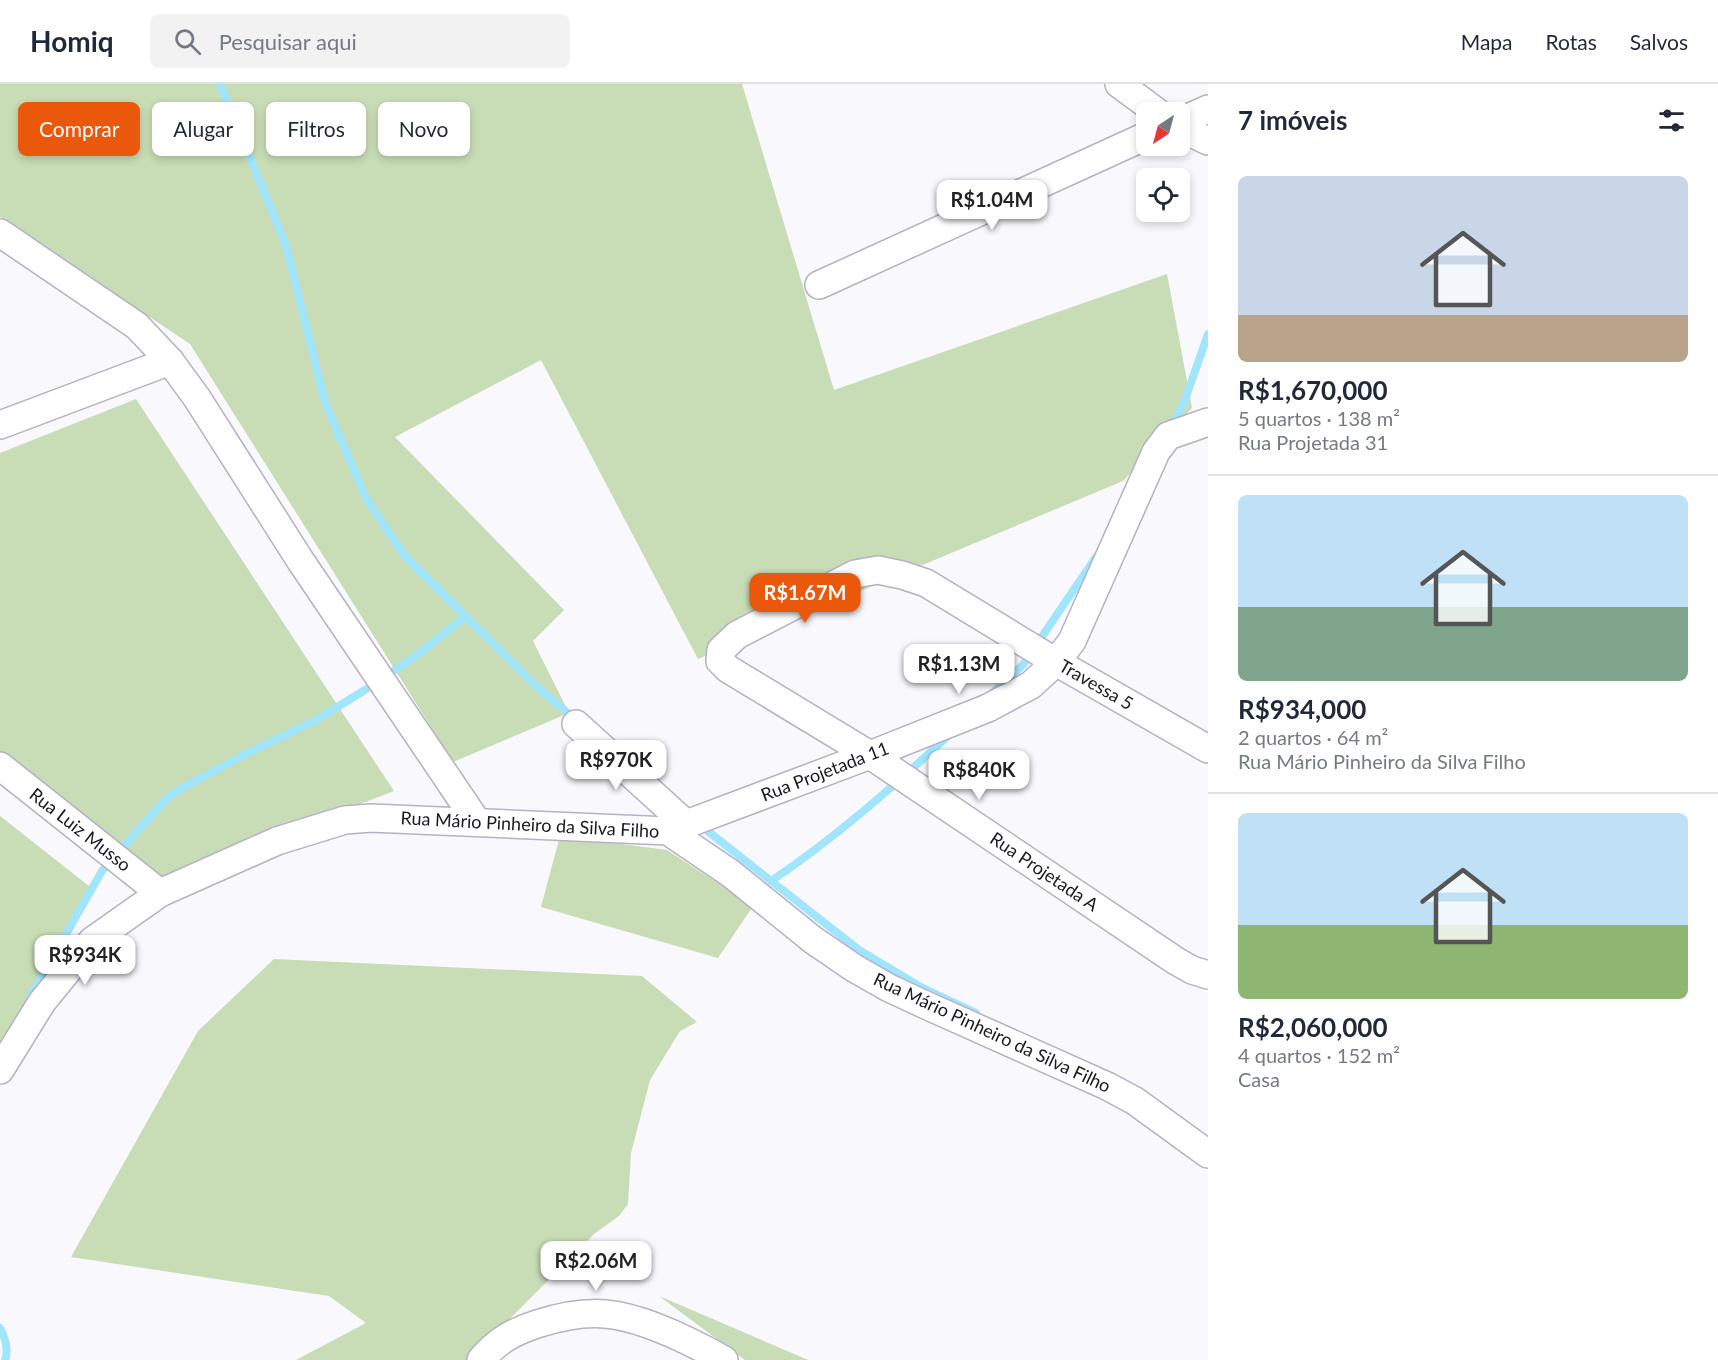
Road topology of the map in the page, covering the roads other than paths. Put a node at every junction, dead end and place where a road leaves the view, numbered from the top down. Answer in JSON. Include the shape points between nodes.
{"nodes":[{"id":1,"x":1119,"y":84,"type":"edge"},
{"id":2,"x":1143,"y":102,"type":"edge"},
{"id":3,"x":1208,"y":109,"type":"edge"},
{"id":4,"x":1190,"y":117,"type":"edge"},
{"id":5,"x":1190,"y":132,"type":"edge"},
{"id":6,"x":1136,"y":141,"type":"edge"},
{"id":7,"x":1208,"y":141,"type":"edge"},
{"id":8,"x":0,"y":232,"type":"edge"},
{"id":9,"x":819,"y":285,"type":"dead end"},
{"id":10,"x":170,"y":361,"type":"junction"},
{"id":11,"x":1208,"y":422,"type":"edge"},
{"id":12,"x":0,"y":425,"type":"edge"},
{"id":13,"x":1056,"y":662,"type":"junction"},
{"id":14,"x":728,"y":669,"type":"joint"},
{"id":15,"x":576,"y":724,"type":"dead end"},
{"id":16,"x":1208,"y":748,"type":"edge"},
{"id":17,"x":870,"y":755,"type":"junction"},
{"id":18,"x":0,"y":766,"type":"edge"},
{"id":19,"x":477,"y":822,"type":"junction"},
{"id":20,"x":677,"y":827,"type":"junction"},
{"id":21,"x":160,"y":893,"type":"junction"},
{"id":22,"x":1208,"y":975,"type":"edge"},
{"id":23,"x":0,"y":1070,"type":"edge"},
{"id":24,"x":1208,"y":1155,"type":"edge"},
{"id":25,"x":489,"y":1357,"type":"edge"},
{"id":26,"x":724,"y":1360,"type":"edge"}],
"edges":[{"from":1,"to":2,"type":"street"},
{"from":3,"to":4,"type":"street"},
{"from":5,"to":7,"type":"street"},
{"from":6,"to":9,"type":"street"},
{"from":8,"to":10,"type":"street","via":[[137,326]]},
{"from":10,"to":12,"type":"street"},
{"from":10,"to":19,"type":"street"},
{"from":11,"to":13,"type":"street","name":"Rua Projetada 11","via":[[1168,435],[1156,452],[1072,641]]},
{"from":13,"to":14,"type":"street","name":"Travessa 5","via":[[926,583],[878,570],[855,574],[737,634],[721,650],[720,661]]},
{"from":13,"to":16,"type":"street","name":"Travessa 5"},
{"from":13,"to":17,"type":"street","name":"Rua Projetada 11","via":[[1031,685],[988,708]]},
{"from":14,"to":17,"type":"street","name":"Rua Projetada A"},
{"from":15,"to":20,"type":"street"},
{"from":17,"to":20,"type":"street","name":"Rua Projetada 11"},
{"from":17,"to":22,"type":"street","name":"Rua Projetada A","via":[[1176,961]]},
{"from":18,"to":21,"type":"street","name":"Rua Luiz Musso"},
{"from":19,"to":20,"type":"street","name":"Rua Mário Pinheiro da Silva Filho"},
{"from":19,"to":21,"type":"street","name":"Rua Mário Pinheiro da Silva Filho","via":[[345,820],[277,841]]},
{"from":20,"to":24,"type":"street","name":"Rua Mário Pinheiro da Silva Filho","via":[[813,940],[854,968],[920,1003],[1107,1086],[1135,1101]]},
{"from":21,"to":23,"type":"street","name":"Rua Mário Pinheiro da Silva Filho","via":[[92,941],[42,1002]]},
{"from":25,"to":26,"type":"street","via":[[506,1335],[524,1328],[575,1314],[605,1314],[661,1330]]}]}
